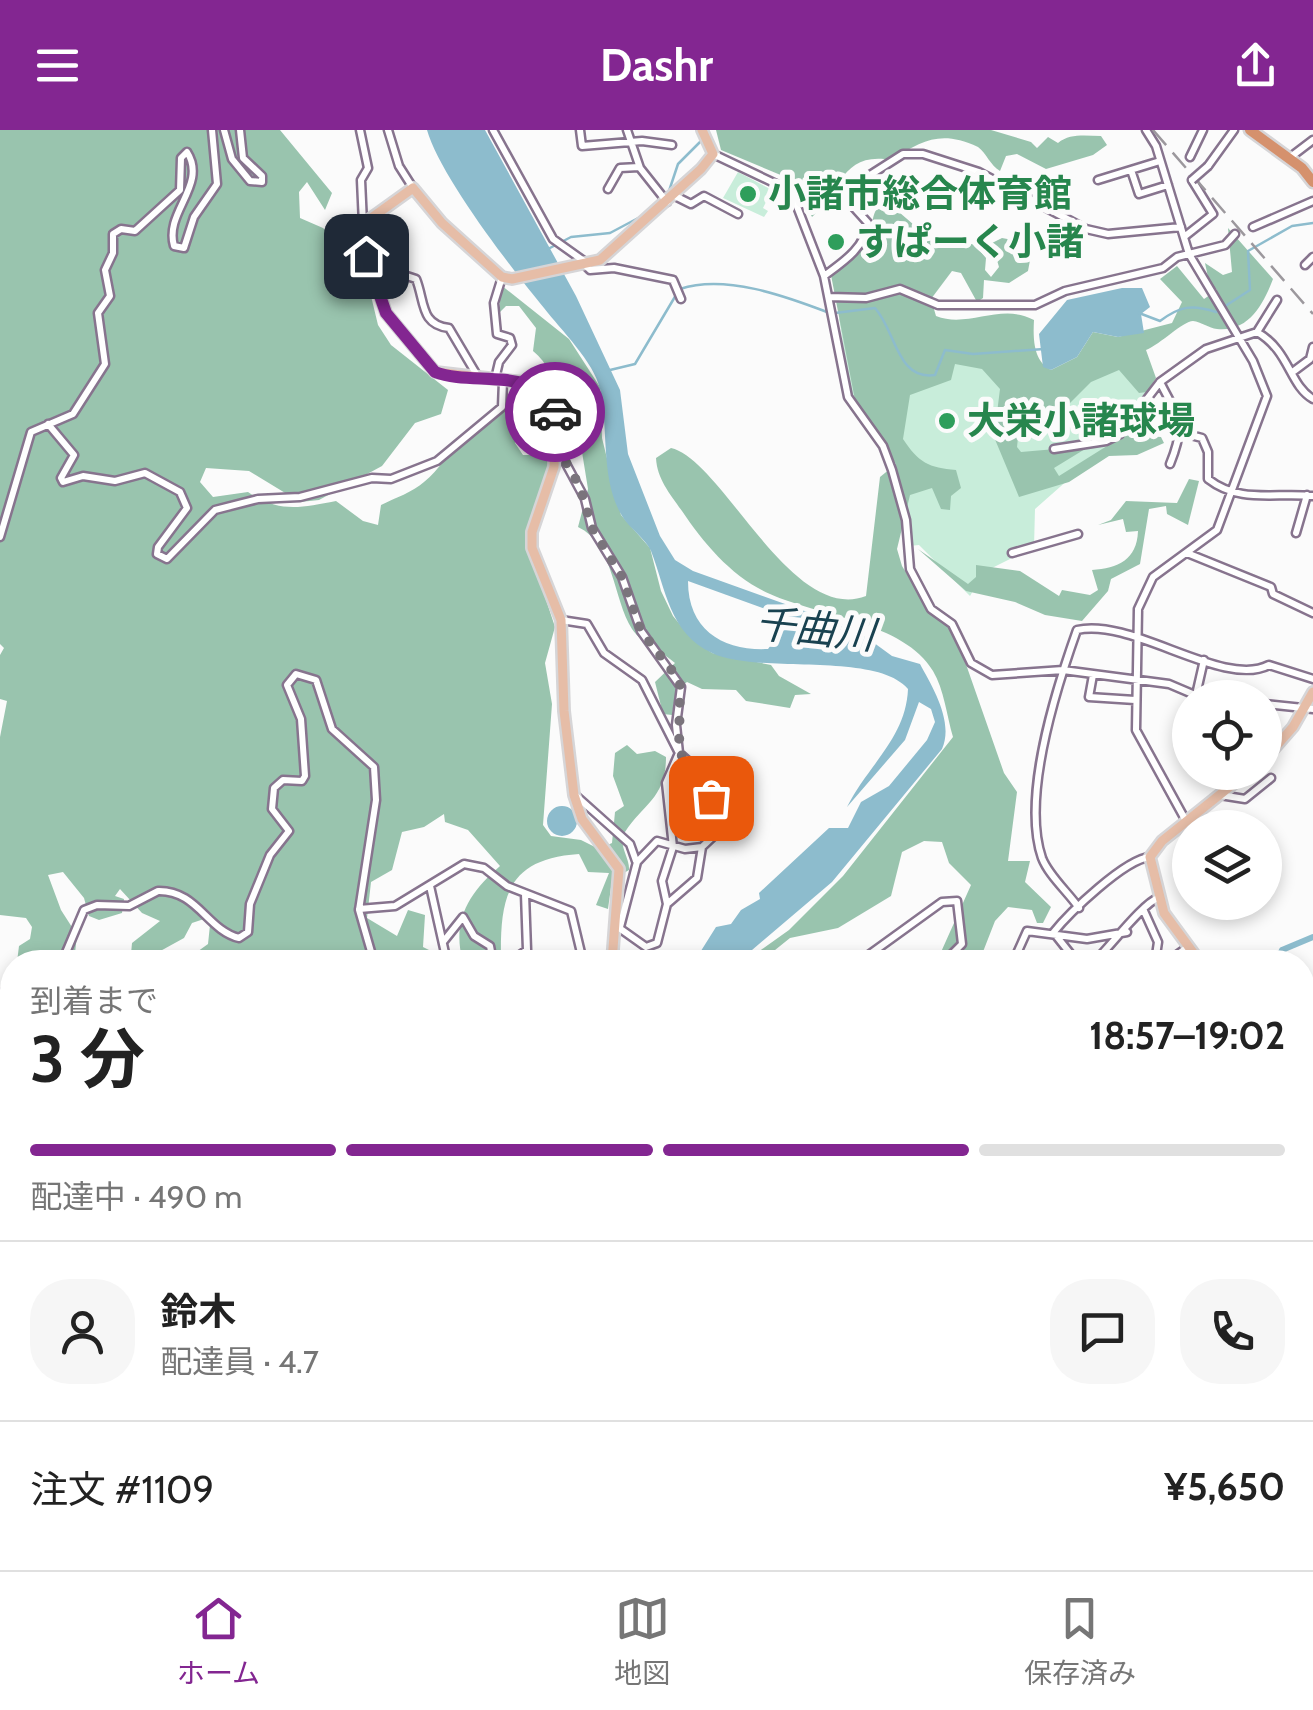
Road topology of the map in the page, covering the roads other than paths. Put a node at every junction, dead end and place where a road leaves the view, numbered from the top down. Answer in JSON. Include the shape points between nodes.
{"nodes":[{"id":1,"x":212,"y":130,"type":"edge"},
{"id":2,"x":224,"y":130,"type":"edge"},
{"id":3,"x":240,"y":130,"type":"edge"},
{"id":4,"x":360,"y":130,"type":"edge"},
{"id":5,"x":388,"y":130,"type":"edge"},
{"id":6,"x":494,"y":130,"type":"edge"},
{"id":7,"x":580,"y":130,"type":"edge"},
{"id":8,"x":627,"y":130,"type":"edge"},
{"id":9,"x":655,"y":130,"type":"edge"},
{"id":10,"x":702,"y":130,"type":"edge"},
{"id":11,"x":1146,"y":130,"type":"edge"},
{"id":12,"x":1203,"y":130,"type":"edge"},
{"id":13,"x":1234,"y":130,"type":"edge"},
{"id":14,"x":1250,"y":130,"type":"edge"},
{"id":15,"x":1313,"y":140,"type":"edge"},
{"id":16,"x":632,"y":144,"type":"junction"},
{"id":17,"x":658,"y":144,"type":"junction"},
{"id":18,"x":672,"y":146,"type":"dead end"},
{"id":19,"x":712,"y":154,"type":"junction"},
{"id":20,"x":1190,"y":156,"type":"dead end"},
{"id":21,"x":1288,"y":159,"type":"junction"},
{"id":22,"x":1160,"y":161,"type":"junction"},
{"id":23,"x":640,"y":166,"type":"junction"},
{"id":24,"x":1132,"y":170,"type":"junction"},
{"id":25,"x":1098,"y":180,"type":"dead end"},
{"id":26,"x":1313,"y":182,"type":"edge"},
{"id":27,"x":1168,"y":185,"type":"junction"},
{"id":28,"x":413,"y":188,"type":"junction"},
{"id":29,"x":608,"y":189,"type":"dead end"},
{"id":30,"x":672,"y":199,"type":"junction"},
{"id":31,"x":1313,"y":201,"type":"edge"},
{"id":32,"x":738,"y":214,"type":"dead end"},
{"id":33,"x":363,"y":224,"type":"junction"},
{"id":34,"x":1180,"y":227,"type":"junction"},
{"id":35,"x":1253,"y":227,"type":"dead end"},
{"id":36,"x":1235,"y":234,"type":"dead end"},
{"id":37,"x":1184,"y":237,"type":"junction"},
{"id":38,"x":1189,"y":254,"type":"junction"},
{"id":39,"x":1313,"y":257,"type":"edge"},
{"id":40,"x":368,"y":264,"type":"junction"},
{"id":41,"x":585,"y":265,"type":"junction"},
{"id":42,"x":1306,"y":265,"type":"dead end"},
{"id":43,"x":824,"y":276,"type":"junction"},
{"id":44,"x":507,"y":278,"type":"junction"},
{"id":45,"x":680,"y":293,"type":"dead end"},
{"id":46,"x":829,"y":296,"type":"junction"},
{"id":47,"x":1277,"y":300,"type":"dead end"},
{"id":48,"x":1257,"y":332,"type":"junction"},
{"id":49,"x":1240,"y":341,"type":"junction"},
{"id":50,"x":1313,"y":348,"type":"edge"},
{"id":51,"x":1294,"y":370,"type":"junction"},
{"id":52,"x":478,"y":378,"type":"junction"},
{"id":53,"x":499,"y":380,"type":"junction"},
{"id":54,"x":1160,"y":382,"type":"junction"},
{"id":55,"x":1313,"y":398,"type":"edge"},
{"id":56,"x":48,"y":424,"type":"junction"},
{"id":57,"x":1179,"y":432,"type":"junction"},
{"id":58,"x":556,"y":445,"type":"junction"},
{"id":59,"x":1054,"y":449,"type":"dead end"},
{"id":60,"x":1170,"y":464,"type":"dead end"},
{"id":61,"x":1234,"y":492,"type":"junction"},
{"id":62,"x":1310,"y":496,"type":"edge"},
{"id":63,"x":1296,"y":533,"type":"dead end"},
{"id":64,"x":1078,"y":534,"type":"dead end"},
{"id":65,"x":0,"y":537,"type":"edge"},
{"id":66,"x":1012,"y":553,"type":"dead end"},
{"id":67,"x":1187,"y":553,"type":"junction"},
{"id":68,"x":1313,"y":613,"type":"edge"},
{"id":69,"x":561,"y":620,"type":"junction"},
{"id":70,"x":1137,"y":639,"type":"junction"},
{"id":71,"x":1204,"y":660,"type":"junction"},
{"id":72,"x":1063,"y":670,"type":"junction"},
{"id":73,"x":1093,"y":675,"type":"junction"},
{"id":74,"x":1313,"y":679,"type":"edge"},
{"id":75,"x":1136,"y":680,"type":"junction"},
{"id":76,"x":1201,"y":680,"type":"edge"},
{"id":77,"x":1172,"y":686,"type":"edge"},
{"id":78,"x":1313,"y":692,"type":"edge"},
{"id":79,"x":1135,"y":700,"type":"junction"},
{"id":80,"x":1282,"y":706,"type":"edge"},
{"id":81,"x":1309,"y":708,"type":"edge"},
{"id":82,"x":1282,"y":739,"type":"edge"},
{"id":83,"x":679,"y":753,"type":"junction"},
{"id":84,"x":741,"y":780,"type":"dead end"},
{"id":85,"x":1226,"y":790,"type":"edge"},
{"id":86,"x":1256,"y":790,"type":"edge"},
{"id":87,"x":574,"y":794,"type":"junction"},
{"id":88,"x":1220,"y":795,"type":"junction"},
{"id":89,"x":1180,"y":810,"type":"edge"},
{"id":90,"x":1200,"y":810,"type":"edge"},
{"id":91,"x":720,"y":829,"type":"junction"},
{"id":92,"x":1172,"y":835,"type":"edge"},
{"id":93,"x":673,"y":846,"type":"junction"},
{"id":94,"x":702,"y":846,"type":"junction"},
{"id":95,"x":1150,"y":857,"type":"junction"},
{"id":96,"x":636,"y":862,"type":"junction"},
{"id":97,"x":430,"y":886,"type":"junction"},
{"id":98,"x":526,"y":894,"type":"junction"},
{"id":99,"x":1158,"y":898,"type":"junction"},
{"id":100,"x":667,"y":904,"type":"junction"},
{"id":101,"x":1079,"y":908,"type":"junction"},
{"id":102,"x":359,"y":909,"type":"junction"},
{"id":103,"x":1143,"y":910,"type":"junction"},
{"id":104,"x":617,"y":926,"type":"junction"},
{"id":105,"x":1126,"y":932,"type":"junction"},
{"id":106,"x":1053,"y":933,"type":"junction"},
{"id":107,"x":443,"y":942,"type":"junction"},
{"id":108,"x":1188,"y":946,"type":"junction"},
{"id":109,"x":67,"y":950,"type":"edge"},
{"id":110,"x":371,"y":950,"type":"edge"},
{"id":111,"x":448,"y":950,"type":"edge"},
{"id":112,"x":491,"y":950,"type":"edge"},
{"id":113,"x":528,"y":950,"type":"edge"},
{"id":114,"x":580,"y":950,"type":"edge"},
{"id":115,"x":614,"y":950,"type":"edge"},
{"id":116,"x":876,"y":950,"type":"edge"},
{"id":117,"x":956,"y":950,"type":"edge"},
{"id":118,"x":1018,"y":950,"type":"edge"},
{"id":119,"x":1067,"y":950,"type":"edge"},
{"id":120,"x":1107,"y":950,"type":"edge"},
{"id":121,"x":1155,"y":950,"type":"edge"},
{"id":122,"x":1183,"y":950,"type":"edge"},
{"id":123,"x":1191,"y":950,"type":"edge"}],
"edges":[{"from":1,"to":56,"type":"street","via":[[217,184],[194,217],[184,248],[174,246],[172,227],[192,186],[187,152],[180,190],[135,231],[113,234],[106,270],[110,296],[98,313],[105,364],[78,409]]},
{"from":2,"to":3,"type":"street","via":[[232,159],[250,180],[262,182],[241,152]]},
{"from":4,"to":33,"type":"street","via":[[368,168],[361,180]]},
{"from":5,"to":28,"type":"street"},
{"from":6,"to":41,"type":"street","via":[[553,239]]},
{"from":7,"to":16,"type":"street","via":[[582,146]]},
{"from":8,"to":16,"type":"street"},
{"from":9,"to":17,"type":"street"},
{"from":10,"to":19,"type":"main road"},
{"from":11,"to":22,"type":"street"},
{"from":12,"to":20,"type":"street"},
{"from":13,"to":37,"type":"street","bridge":true,"via":[[1192,182],[1213,211],[1211,218]]},
{"from":14,"to":21,"type":"highway"},
{"from":15,"to":21,"type":"street"},
{"from":16,"to":17,"type":"street"},
{"from":16,"to":23,"type":"street"},
{"from":17,"to":18,"type":"street"},
{"from":19,"to":30,"type":"main road"},
{"from":19,"to":43,"type":"street","via":[[791,191]]},
{"from":21,"to":26,"type":"highway"},
{"from":22,"to":24,"type":"street"},
{"from":22,"to":27,"type":"street"},
{"from":23,"to":29,"type":"street","via":[[620,168]]},
{"from":23,"to":30,"type":"street"},
{"from":24,"to":25,"type":"street"},
{"from":24,"to":27,"type":"street","via":[[1139,194]]},
{"from":27,"to":34,"type":"street"},
{"from":28,"to":33,"type":"main road"},
{"from":28,"to":44,"type":"main road","via":[[442,223]]},
{"from":30,"to":32,"type":"street","via":[[691,204],[704,196]]},
{"from":30,"to":41,"type":"main road","via":[[600,260]]},
{"from":31,"to":35,"type":"street"},
{"from":33,"to":40,"type":"main road"},
{"from":34,"to":37,"type":"street"},
{"from":34,"to":43,"type":"street","via":[[1100,233],[979,172],[903,154],[851,191],[850,203],[868,223],[864,239]]},
{"from":36,"to":38,"type":"street","via":[[1221,247]]},
{"from":37,"to":38,"type":"street"},
{"from":38,"to":46,"type":"street","via":[[1164,268],[1065,291],[1035,305],[938,304],[900,289],[866,298]]},
{"from":38,"to":49,"type":"street"},
{"from":39,"to":42,"type":"street"},
{"from":40,"to":52,"type":"main road","via":[[386,313],[435,372]]},
{"from":40,"to":52,"type":"street","via":[[416,279],[428,320],[449,328]]},
{"from":41,"to":44,"type":"main road"},
{"from":41,"to":45,"type":"street","via":[[668,279]]},
{"from":43,"to":46,"type":"street"},
{"from":44,"to":53,"type":"street","via":[[494,303],[497,334],[512,345],[499,362]]},
{"from":46,"to":72,"type":"street","via":[[848,398],[883,446],[904,512],[908,563],[925,599],[952,624],[971,663],[984,674]]},
{"from":47,"to":48,"type":"street"},
{"from":48,"to":49,"type":"street"},
{"from":48,"to":51,"type":"street","via":[[1273,341]]},
{"from":49,"to":54,"type":"street","via":[[1206,349]]},
{"from":49,"to":61,"type":"street","via":[[1266,396]]},
{"from":50,"to":51,"type":"street"},
{"from":51,"to":55,"type":"street","via":[[1298,385]]},
{"from":52,"to":53,"type":"main road"},
{"from":53,"to":56,"type":"street","via":[[502,407],[437,460],[391,480],[372,478],[215,510],[168,559],[158,547],[187,508],[180,492],[145,474],[63,482],[74,455]]},
{"from":53,"to":58,"type":"main road","via":[[545,393],[556,412]]},
{"from":54,"to":57,"type":"street","via":[[1179,412]]},
{"from":54,"to":59,"type":"street","via":[[1120,434]]},
{"from":56,"to":65,"type":"street","via":[[28,440]]},
{"from":57,"to":60,"type":"street"},
{"from":57,"to":61,"type":"street","via":[[1202,438],[1208,478]]},
{"from":58,"to":69,"type":"main road","via":[[532,540]]},
{"from":58,"to":83,"type":"street","via":[[622,577],[641,631],[680,681]]},
{"from":61,"to":62,"type":"street"},
{"from":61,"to":67,"type":"street","via":[[1217,530]]},
{"from":62,"to":63,"type":"street"},
{"from":64,"to":66,"type":"street"},
{"from":67,"to":68,"type":"street","via":[[1271,587]]},
{"from":67,"to":70,"type":"street","via":[[1147,584]]},
{"from":69,"to":83,"type":"street","via":[[587,624],[604,653],[639,677]]},
{"from":69,"to":87,"type":"main road"},
{"from":70,"to":71,"type":"street"},
{"from":70,"to":72,"type":"street","via":[[1077,630]]},
{"from":70,"to":75,"type":"street"},
{"from":71,"to":74,"type":"street","via":[[1239,669],[1269,665]]},
{"from":71,"to":76,"type":"street"},
{"from":72,"to":73,"type":"street"},
{"from":72,"to":101,"type":"street","via":[[1035,798],[1042,858]]},
{"from":73,"to":75,"type":"street"},
{"from":73,"to":79,"type":"street","via":[[1089,697]]},
{"from":75,"to":77,"type":"street"},
{"from":75,"to":79,"type":"street"},
{"from":78,"to":81,"type":"main road"},
{"from":79,"to":89,"type":"street","via":[[1138,737]]},
{"from":80,"to":81,"type":"street"},
{"from":81,"to":82,"type":"main road"},
{"from":83,"to":91,"type":"street","via":[[704,775],[700,794],[711,798],[711,818]]},
{"from":83,"to":93,"type":"street","via":[[666,783]]},
{"from":84,"to":91,"type":"street","via":[[737,814]]},
{"from":85,"to":88,"type":"main road"},
{"from":86,"to":88,"type":"street","via":[[1244,800]]},
{"from":87,"to":96,"type":"street","via":[[630,844]]},
{"from":87,"to":104,"type":"main road","via":[[582,819],[616,860]]},
{"from":88,"to":90,"type":"main road"},
{"from":91,"to":94,"type":"street"},
{"from":92,"to":95,"type":"main road"},
{"from":93,"to":94,"type":"street"},
{"from":93,"to":96,"type":"street","via":[[658,841]]},
{"from":93,"to":100,"type":"street","via":[[662,881]]},
{"from":94,"to":100,"type":"street","via":[[697,878]]},
{"from":95,"to":99,"type":"main road"},
{"from":95,"to":101,"type":"street","via":[[1106,880]]},
{"from":96,"to":104,"type":"street"},
{"from":97,"to":98,"type":"street","via":[[464,864],[484,868]]},
{"from":97,"to":102,"type":"street","via":[[388,910]]},
{"from":97,"to":107,"type":"street"},
{"from":98,"to":113,"type":"street"},
{"from":98,"to":114,"type":"street","via":[[571,911]]},
{"from":99,"to":103,"type":"street"},
{"from":99,"to":108,"type":"main road"},
{"from":100,"to":104,"type":"street","via":[[654,946]]},
{"from":101,"to":106,"type":"street"},
{"from":102,"to":109,"type":"street","via":[[376,800],[374,767],[332,729],[316,680],[296,674],[287,685],[302,719],[305,776],[274,788],[272,808],[288,832],[250,904],[248,932],[229,936],[193,902],[158,891],[129,906],[84,910]]},
{"from":102,"to":110,"type":"street"},
{"from":103,"to":105,"type":"street"},
{"from":103,"to":121,"type":"street"},
{"from":104,"to":115,"type":"main road"},
{"from":105,"to":106,"type":"street","via":[[1087,939]]},
{"from":105,"to":120,"type":"street"},
{"from":106,"to":118,"type":"street","via":[[1027,931]]},
{"from":106,"to":119,"type":"street"},
{"from":107,"to":111,"type":"street"},
{"from":107,"to":112,"type":"street","via":[[463,916]]},
{"from":108,"to":122,"type":"street"},
{"from":108,"to":123,"type":"main road"},
{"from":116,"to":117,"type":"street","via":[[942,902],[957,900],[962,944]]}]}
